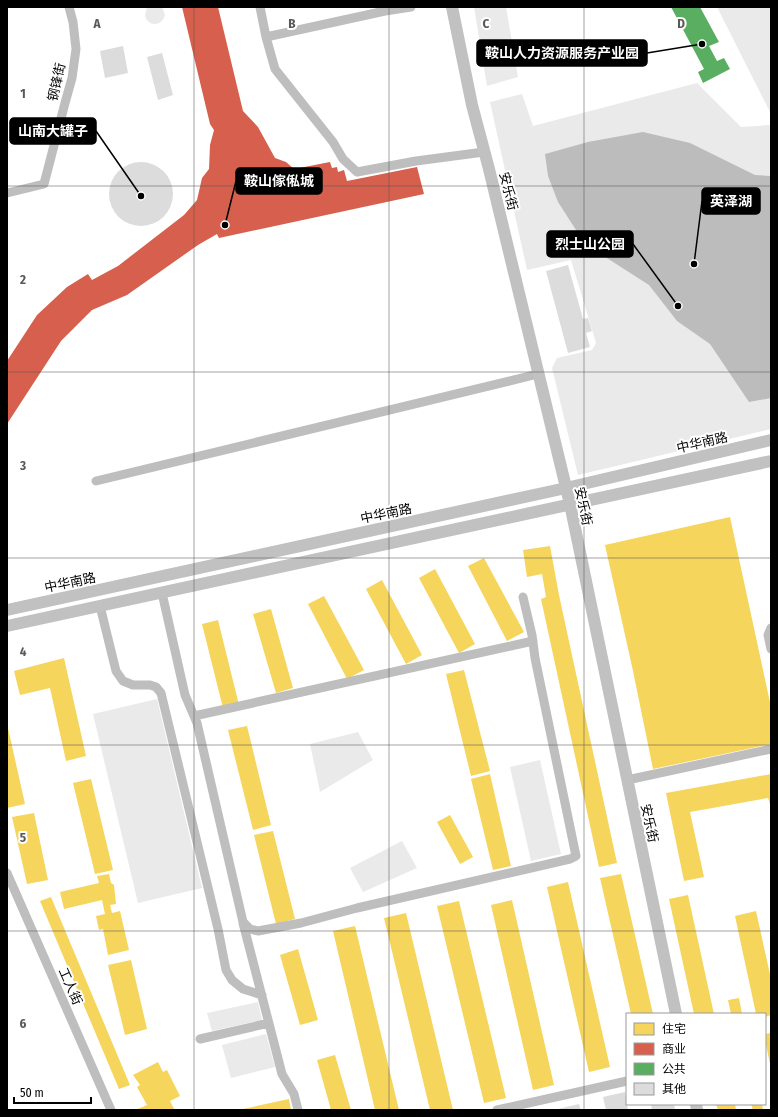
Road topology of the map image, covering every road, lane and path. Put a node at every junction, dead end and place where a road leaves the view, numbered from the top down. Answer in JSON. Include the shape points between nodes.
{"nodes":[{"id":1,"x":69,"y":7,"type":"edge"},
{"id":2,"x":260,"y":7,"type":"edge"},
{"id":3,"x":411,"y":7,"type":"edge"},
{"id":4,"x":452,"y":7,"type":"edge"},
{"id":5,"x":266,"y":37,"type":"junction"},
{"id":6,"x":484,"y":152,"type":"junction"},
{"id":7,"x":7,"y":193,"type":"edge"},
{"id":8,"x":538,"y":374,"type":"junction"},
{"id":9,"x":771,"y":440,"type":"edge"},
{"id":10,"x":771,"y":461,"type":"edge"},
{"id":11,"x":96,"y":481,"type":"dead end"},
{"id":12,"x":566,"y":488,"type":"junction"},
{"id":13,"x":570,"y":504,"type":"junction"},
{"id":14,"x":162,"y":592,"type":"junction"},
{"id":15,"x":523,"y":596,"type":"dead end"},
{"id":16,"x":100,"y":606,"type":"junction"},
{"id":17,"x":7,"y":610,"type":"edge"},
{"id":18,"x":7,"y":626,"type":"edge"},
{"id":19,"x":771,"y":628,"type":"edge"},
{"id":20,"x":533,"y":641,"type":"junction"},
{"id":21,"x":771,"y":648,"type":"edge"},
{"id":22,"x":194,"y":716,"type":"junction"},
{"id":23,"x":771,"y":749,"type":"edge"},
{"id":24,"x":627,"y":780,"type":"junction"},
{"id":25,"x":7,"y":873,"type":"edge"},
{"id":26,"x":243,"y":922,"type":"junction"},
{"id":27,"x":258,"y":932,"type":"junction"},
{"id":28,"x":250,"y":949,"type":"junction"},
{"id":29,"x":262,"y":995,"type":"junction"},
{"id":30,"x":676,"y":1013,"type":"edge"},
{"id":31,"x":268,"y":1023,"type":"junction"},
{"id":32,"x":200,"y":1039,"type":"dead end"},
{"id":33,"x":626,"y":1081,"type":"edge"},
{"id":34,"x":111,"y":1110,"type":"edge"},
{"id":35,"x":298,"y":1110,"type":"edge"},
{"id":36,"x":497,"y":1110,"type":"edge"}],
"edges":[{"from":1,"to":7,"type":"street","name":"钢锋街","via":[[76,49],[72,78],[44,184]]},
{"from":2,"to":5,"type":"street"},
{"from":3,"to":5,"type":"street"},
{"from":4,"to":6,"type":"main road","name":"安乐街"},
{"from":5,"to":6,"type":"street","via":[[275,69],[333,142],[343,159],[357,172]]},
{"from":6,"to":8,"type":"main road","name":"安乐街"},
{"from":8,"to":11,"type":"street"},
{"from":8,"to":12,"type":"main road","name":"安乐街"},
{"from":9,"to":12,"type":"main road","name":"中华南路"},
{"from":10,"to":13,"type":"main road"},
{"from":12,"to":13,"type":"main road","name":"安乐街"},
{"from":12,"to":17,"type":"main road","name":"中华南路"},
{"from":13,"to":14,"type":"main road"},
{"from":13,"to":24,"type":"main road","name":"安乐街"},
{"from":14,"to":16,"type":"main road"},
{"from":14,"to":22,"type":"street","via":[[186,695]]},
{"from":15,"to":20,"type":"street"},
{"from":16,"to":18,"type":"main road"},
{"from":16,"to":29,"type":"street","via":[[116,671],[123,681],[133,685],[156,687],[161,693],[226,970],[232,980],[243,989]]},
{"from":19,"to":21,"type":"street","via":[[768,635]]},
{"from":20,"to":22,"type":"street"},
{"from":20,"to":27,"type":"street","via":[[576,856]]},
{"from":22,"to":26,"type":"street"},
{"from":23,"to":24,"type":"street"},
{"from":24,"to":30,"type":"main road","name":"安乐街"},
{"from":25,"to":34,"type":"street","name":"工人街"},
{"from":26,"to":27,"type":"street"},
{"from":26,"to":28,"type":"street"},
{"from":27,"to":28,"type":"street"},
{"from":28,"to":29,"type":"street"},
{"from":29,"to":31,"type":"street"},
{"from":31,"to":32,"type":"street"},
{"from":31,"to":35,"type":"street","via":[[282,1074],[294,1094]]},
{"from":33,"to":36,"type":"street"}]}
